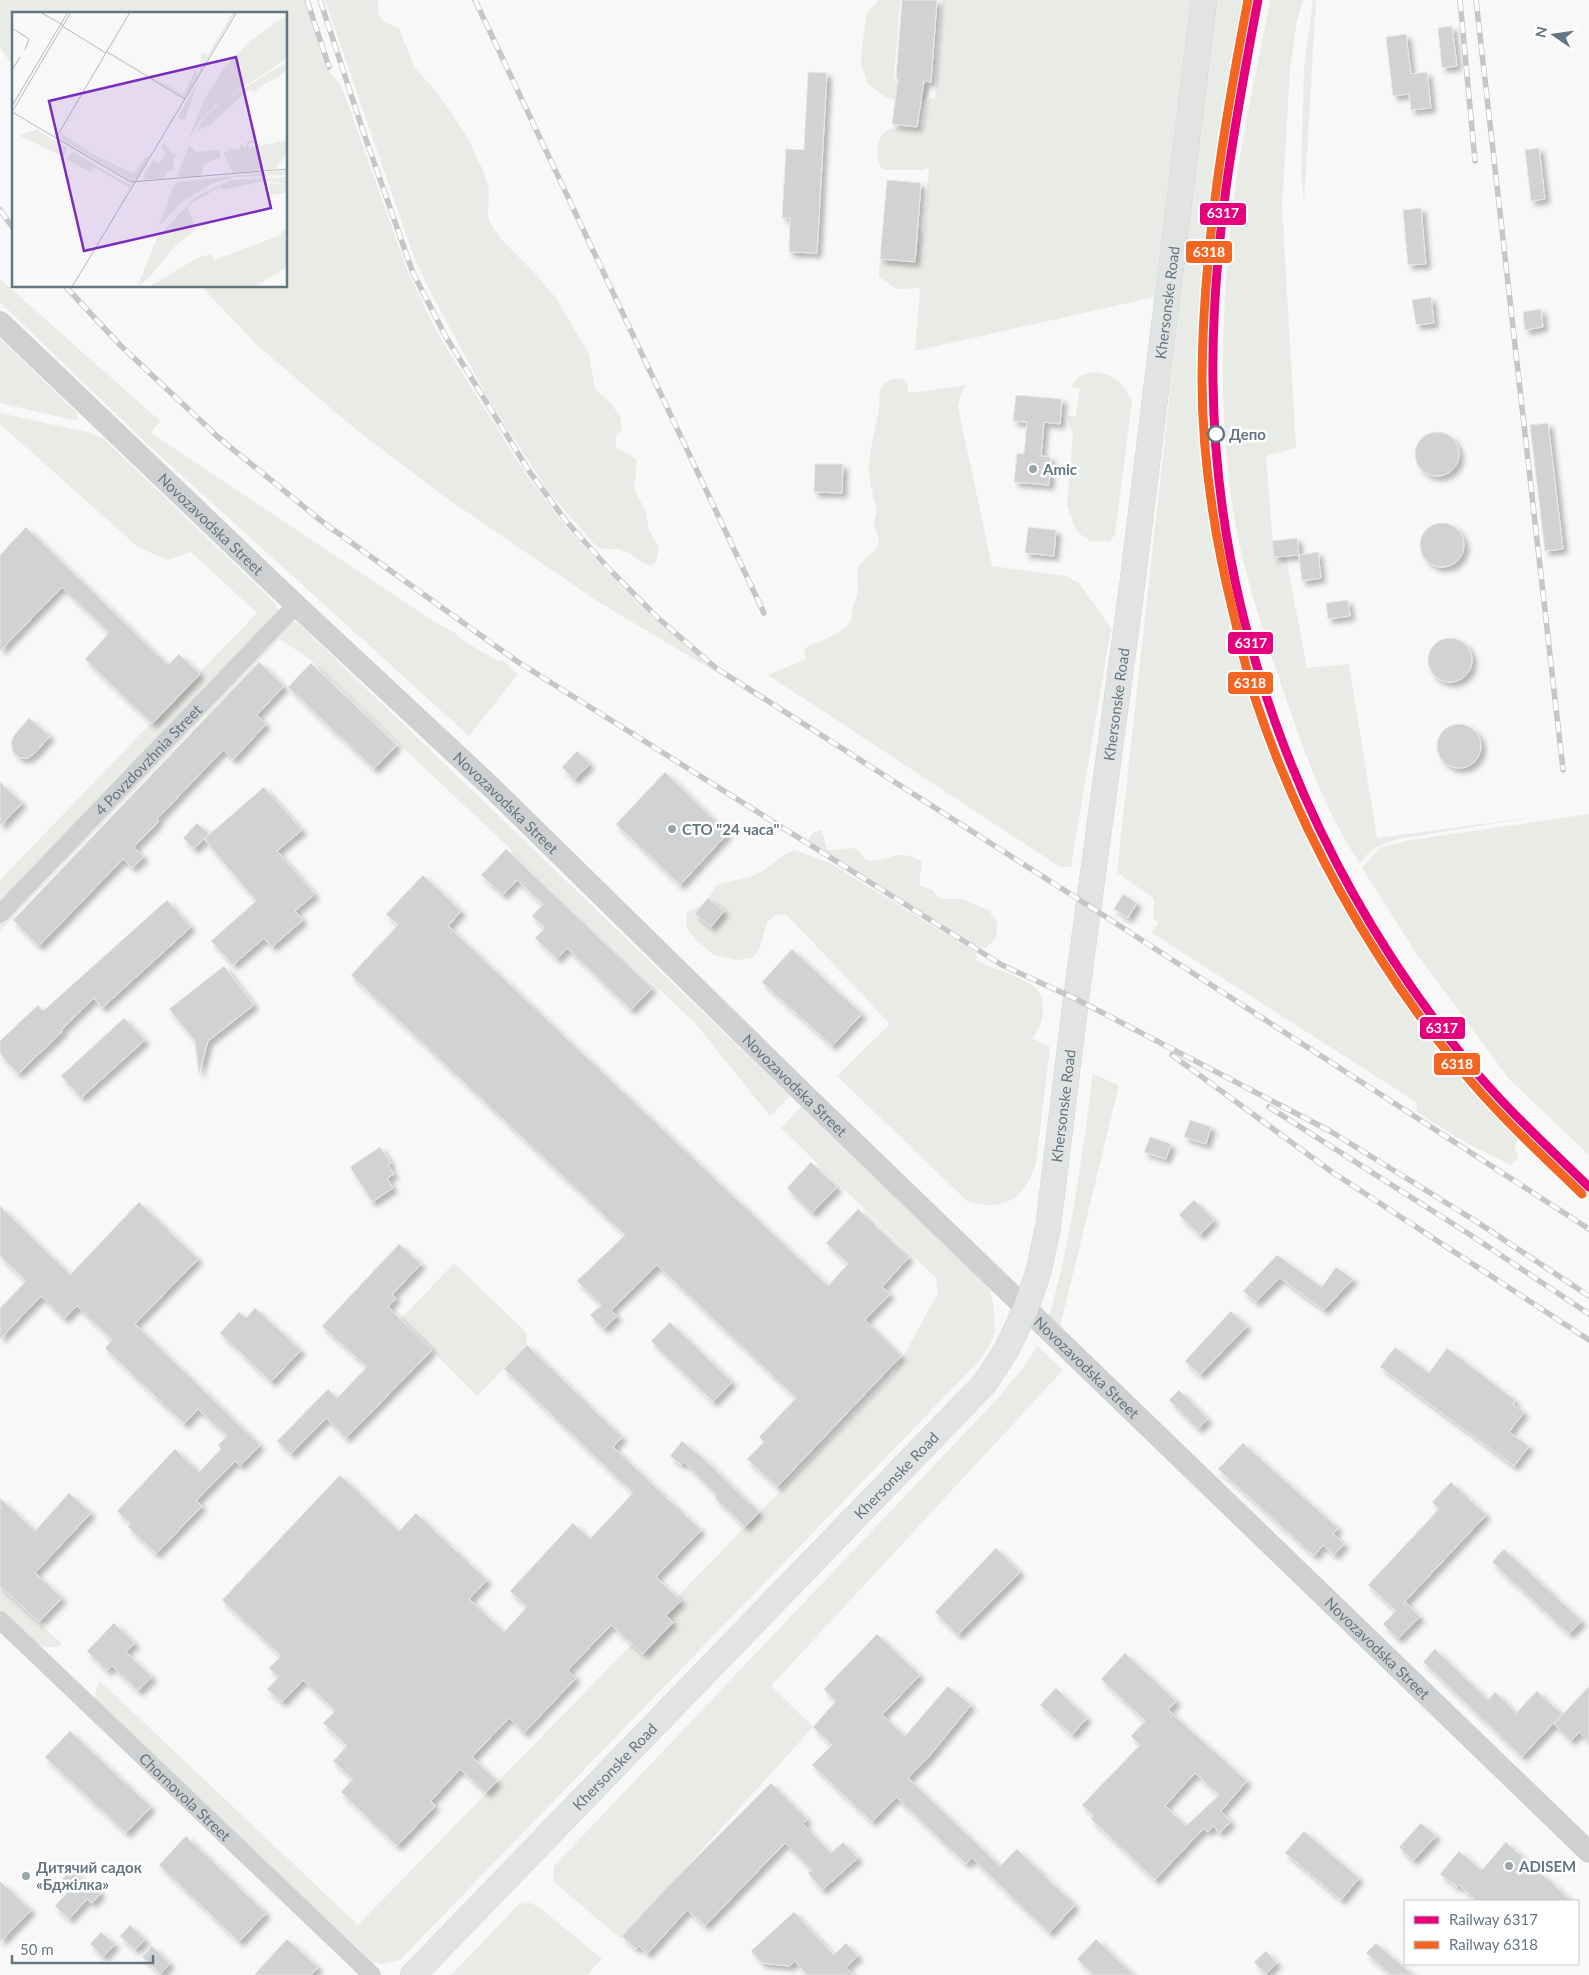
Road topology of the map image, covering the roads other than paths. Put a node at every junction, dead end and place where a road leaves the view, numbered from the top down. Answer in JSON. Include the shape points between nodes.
{"nodes":[{"id":1,"x":1204,"y":0,"type":"edge"},
{"id":2,"x":0,"y":322,"type":"edge"},
{"id":3,"x":296,"y":605,"type":"junction"},
{"id":4,"x":0,"y":914,"type":"edge"},
{"id":5,"x":1026,"y":1308,"type":"junction"},
{"id":6,"x":0,"y":1620,"type":"edge"},
{"id":7,"x":1589,"y":1852,"type":"edge"},
{"id":8,"x":372,"y":1975,"type":"edge"},
{"id":9,"x":414,"y":1975,"type":"edge"}],
"edges":[{"from":1,"to":5,"type":"main road","name":"Khersonske Road","via":[[1048,1227],[1039,1270]]},
{"from":2,"to":3,"type":"street","name":"Novozavodska Street"},
{"from":3,"to":4,"type":"street","name":"4 Povzdovzhnia Street"},
{"from":3,"to":5,"type":"street","name":"Novozavodska Street","via":[[488,784]]},
{"from":5,"to":7,"type":"street","name":"Novozavodska Street"},
{"from":5,"to":9,"type":"main road","name":"Khersonske Road","via":[[1008,1347],[985,1383]]},
{"from":6,"to":8,"type":"street","name":"Chornovola Street"}]}
